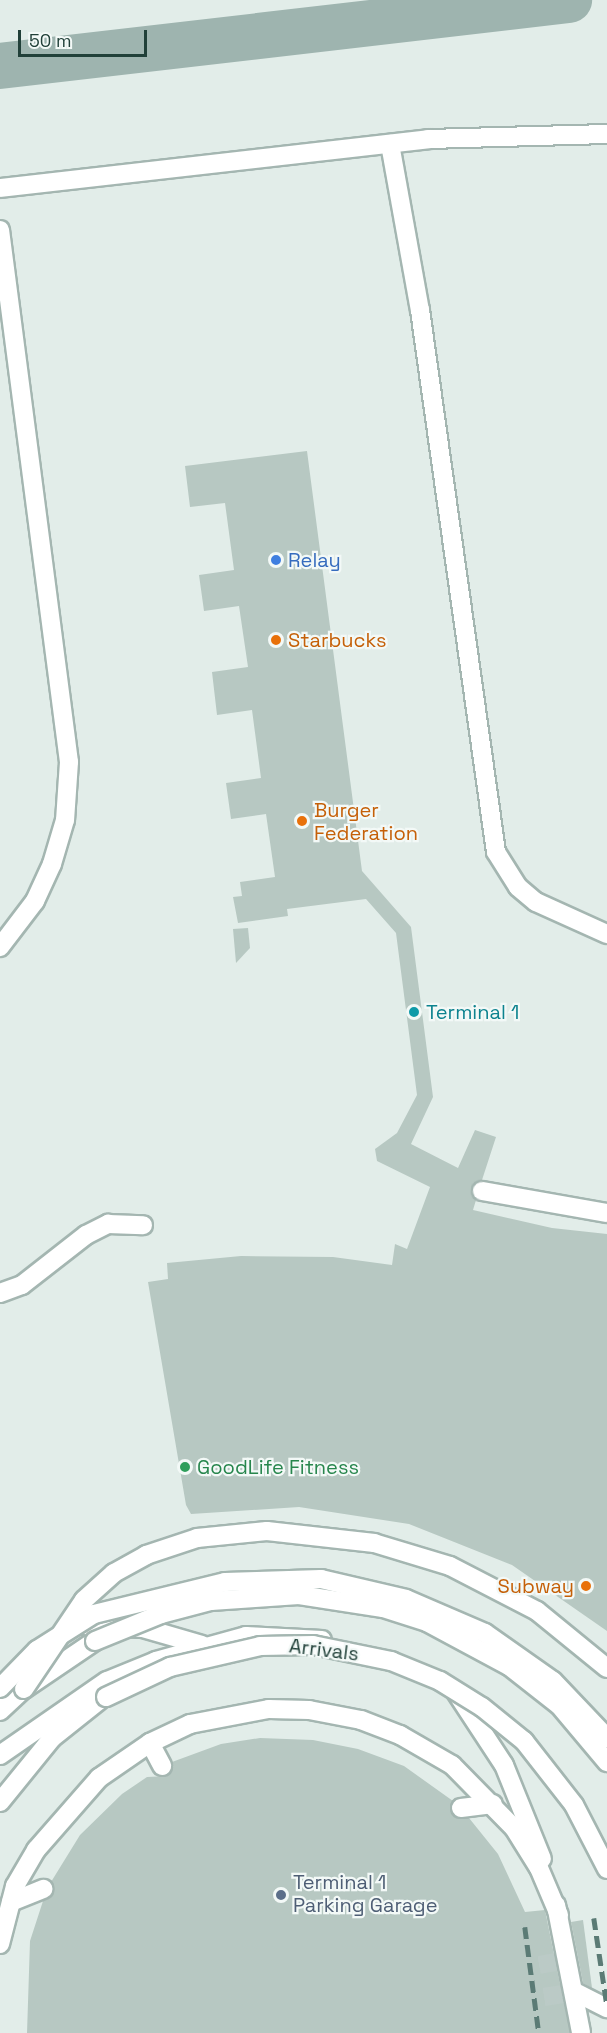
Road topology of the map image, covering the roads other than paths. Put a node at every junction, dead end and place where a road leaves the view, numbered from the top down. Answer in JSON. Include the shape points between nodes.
{"nodes":[{"id":1,"x":607,"y":134,"type":"edge"},
{"id":2,"x":390,"y":144,"type":"junction"},
{"id":3,"x":0,"y":188,"type":"edge"},
{"id":4,"x":0,"y":230,"type":"edge"},
{"id":5,"x":607,"y":934,"type":"edge"},
{"id":6,"x":0,"y":947,"type":"edge"},
{"id":7,"x":482,"y":1191,"type":"dead end"},
{"id":8,"x":607,"y":1213,"type":"edge"},
{"id":9,"x":143,"y":1225,"type":"dead end"},
{"id":10,"x":0,"y":1293,"type":"edge"},
{"id":11,"x":84,"y":1625,"type":"junction"},
{"id":12,"x":202,"y":1645,"type":"junction"},
{"id":13,"x":34,"y":1655,"type":"junction"},
{"id":14,"x":607,"y":1668,"type":"edge"},
{"id":15,"x":444,"y":1679,"type":"junction"},
{"id":16,"x":0,"y":1680,"type":"edge"},
{"id":17,"x":0,"y":1688,"type":"edge"},
{"id":18,"x":24,"y":1689,"type":"junction"},
{"id":19,"x":0,"y":1704,"type":"edge"},
{"id":20,"x":0,"y":1711,"type":"edge"},
{"id":21,"x":607,"y":1740,"type":"edge"},
{"id":22,"x":150,"y":1743,"type":"junction"},
{"id":23,"x":0,"y":1755,"type":"edge"},
{"id":24,"x":607,"y":1762,"type":"edge"},
{"id":25,"x":162,"y":1766,"type":"dead end"},
{"id":26,"x":0,"y":1802,"type":"edge"},
{"id":27,"x":493,"y":1804,"type":"junction"},
{"id":28,"x":461,"y":1809,"type":"dead end"},
{"id":29,"x":607,"y":1855,"type":"edge"},
{"id":30,"x":607,"y":1869,"type":"edge"},
{"id":31,"x":43,"y":1889,"type":"dead end"},
{"id":32,"x":11,"y":1902,"type":"junction"},
{"id":33,"x":559,"y":1915,"type":"junction"},
{"id":34,"x":0,"y":1944,"type":"edge"},
{"id":35,"x":575,"y":1992,"type":"junction"},
{"id":36,"x":607,"y":2008,"type":"edge"},
{"id":37,"x":581,"y":2033,"type":"edge"}],
"edges":[{"from":1,"to":2,"type":"street"},
{"from":2,"to":3,"type":"street"},
{"from":2,"to":5,"type":"street","via":[[420,310],[496,852],[518,887],[536,902]]},
{"from":4,"to":6,"type":"street","via":[[69,762],[65,820],[52,864],[35,901]]},
{"from":7,"to":8,"type":"street"},
{"from":9,"to":10,"type":"street","via":[[108,1224],[86,1235],[22,1285]]},
{"from":11,"to":12,"type":"street","via":[[143,1628]]},
{"from":11,"to":13,"type":"street"},
{"from":11,"to":21,"type":"street","via":[[147,1601],[232,1584],[303,1581],[368,1590],[429,1609],[515,1656],[557,1689]]},
{"from":12,"to":15,"type":"street","via":[[246,1636],[296,1636],[380,1654]]},
{"from":12,"to":23,"type":"street","via":[[107,1681]]},
{"from":13,"to":16,"type":"street"},
{"from":13,"to":19,"type":"street"},
{"from":14,"to":18,"type":"street","bridge":true,"via":[[537,1611],[450,1566],[374,1543],[267,1531],[198,1538],[165,1547],[114,1573],[84,1600]]},
{"from":15,"to":29,"type":"street","via":[[484,1703],[537,1746],[574,1793]]},
{"from":15,"to":33,"type":"street","via":[[485,1730],[504,1765],[529,1819]]},
{"from":17,"to":21,"type":"street","bridge":true,"via":[[37,1650],[94,1614],[225,1582],[321,1580],[406,1599],[485,1632],[553,1681]]},
{"from":18,"to":20,"type":"street"},
{"from":18,"to":24,"type":"street","bridge":true,"via":[[95,1641],[160,1614],[211,1601],[260,1595],[338,1598],[419,1619],[480,1648],[559,1705]]},
{"from":22,"to":25,"type":"street"},
{"from":22,"to":27,"type":"street","via":[[190,1724],[246,1711],[309,1710],[342,1715],[428,1750]]},
{"from":22,"to":32,"type":"street","via":[[99,1778],[68,1808],[36,1850]]},
{"from":26,"to":30,"type":"street","name":"Arrivals","bridge":true,"via":[[23,1769],[65,1726],[122,1688],[214,1654],[260,1646],[313,1645],[391,1661],[440,1681],[490,1712],[544,1762],[587,1827]]},
{"from":27,"to":28,"type":"street"},
{"from":27,"to":33,"type":"street","via":[[528,1850]]},
{"from":31,"to":32,"type":"street"},
{"from":32,"to":34,"type":"street"},
{"from":33,"to":35,"type":"street"},
{"from":35,"to":36,"type":"street"},
{"from":35,"to":37,"type":"street"}]}
